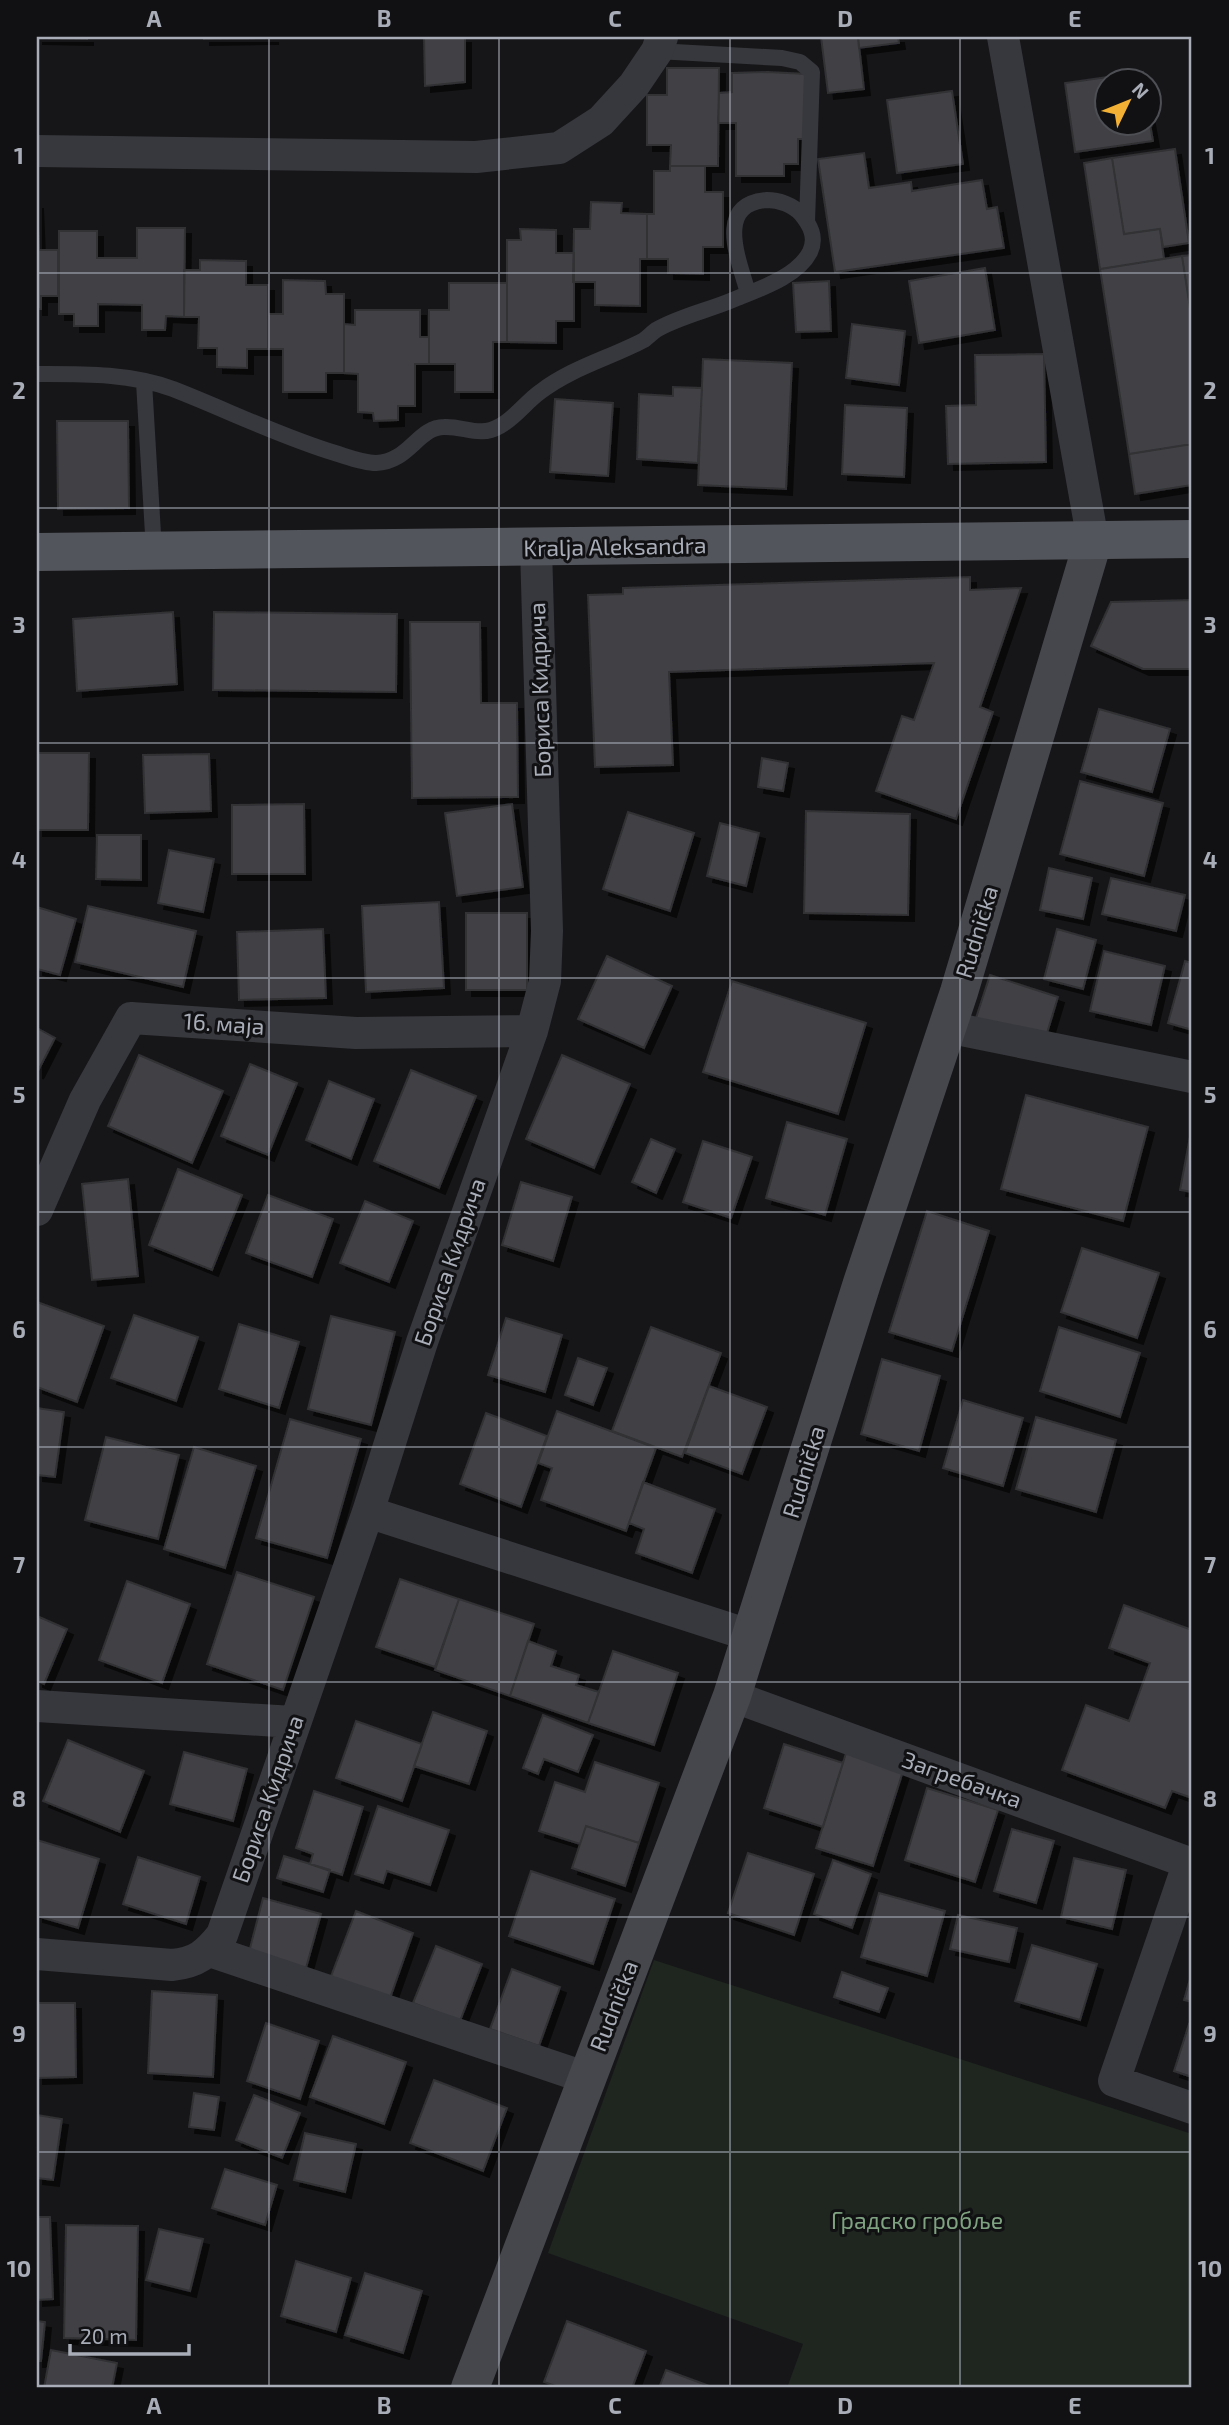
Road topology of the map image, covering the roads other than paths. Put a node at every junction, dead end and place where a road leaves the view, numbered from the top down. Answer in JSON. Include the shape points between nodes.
{"nodes":[{"id":1,"x":1003,"y":37,"type":"edge"},
{"id":2,"x":659,"y":44,"type":"edge"},
{"id":3,"x":37,"y":151,"type":"edge"},
{"id":4,"x":807,"y":222,"type":"junction"},
{"id":5,"x":748,"y":293,"type":"junction"},
{"id":6,"x":37,"y":373,"type":"edge"},
{"id":7,"x":144,"y":382,"type":"junction"},
{"id":8,"x":1192,"y":539,"type":"edge"},
{"id":9,"x":1093,"y":541,"type":"junction"},
{"id":10,"x":536,"y":548,"type":"junction"},
{"id":11,"x":154,"y":551,"type":"junction"},
{"id":12,"x":37,"y":552,"type":"edge"},
{"id":13,"x":947,"y":1027,"type":"junction"},
{"id":14,"x":532,"y":1031,"type":"junction"},
{"id":15,"x":1192,"y":1077,"type":"edge"},
{"id":16,"x":37,"y":1210,"type":"edge"},
{"id":17,"x":369,"y":1512,"type":"junction"},
{"id":18,"x":752,"y":1636,"type":"junction"},
{"id":19,"x":732,"y":1696,"type":"junction"},
{"id":20,"x":37,"y":1706,"type":"edge"},
{"id":21,"x":293,"y":1722,"type":"junction"},
{"id":22,"x":1191,"y":1863,"type":"edge"},
{"id":23,"x":210,"y":1951,"type":"junction"},
{"id":24,"x":37,"y":1954,"type":"edge"},
{"id":25,"x":587,"y":2078,"type":"junction"},
{"id":26,"x":1192,"y":2108,"type":"edge"},
{"id":27,"x":470,"y":2388,"type":"edge"}],
"edges":[{"from":1,"to":9,"type":"street"},
{"from":2,"to":3,"type":"street","via":[[634,85],[601,121],[559,148],[476,157]]},
{"from":2,"to":4,"type":"lane","via":[[782,58],[800,62],[812,72]]},
{"from":4,"to":5,"type":"lane","via":[[814,238],[810,253],[772,283]]},
{"from":4,"to":5,"type":"lane","via":[[784,202],[769,200],[741,209],[733,223],[734,240]]},
{"from":5,"to":7,"type":"lane","via":[[590,363],[540,392],[498,428],[480,434],[443,426],[424,435],[399,458],[376,463],[301,443],[171,388]]},
{"from":6,"to":7,"type":"lane"},
{"from":7,"to":11,"type":"lane"},
{"from":8,"to":9,"type":"main road","name":"Kralja Aleksandra"},
{"from":9,"to":10,"type":"main road","name":"Kralja Aleksandra"},
{"from":9,"to":13,"type":"street","name":"Rudnička"},
{"from":10,"to":11,"type":"main road","name":"Kralja Aleksandra"},
{"from":10,"to":14,"type":"street","name":"Бориса Kидрича","via":[[547,930],[545,981]]},
{"from":11,"to":12,"type":"main road","name":"Kralja Aleksandra"},
{"from":13,"to":15,"type":"street"},
{"from":13,"to":18,"type":"street","name":"Rudnička"},
{"from":14,"to":16,"type":"street","name":"16. маја","via":[[356,1033],[131,1018],[85,1100]]},
{"from":14,"to":17,"type":"street","name":"Бориса Kидрича","via":[[422,1342]]},
{"from":17,"to":18,"type":"street"},
{"from":17,"to":21,"type":"street","name":"Бориса Kидрича"},
{"from":18,"to":19,"type":"street","name":"Rudnička"},
{"from":19,"to":22,"type":"street","name":"Загребачка"},
{"from":19,"to":25,"type":"street","name":"Rudnička"},
{"from":20,"to":21,"type":"street"},
{"from":21,"to":23,"type":"street","name":"Бориса Kидрича","via":[[222,1935]]},
{"from":22,"to":26,"type":"street","via":[[1114,2081]]},
{"from":23,"to":24,"type":"street","via":[[193,1964],[172,1965]]},
{"from":23,"to":25,"type":"street"},
{"from":25,"to":27,"type":"street","name":"Rudnička"}]}
